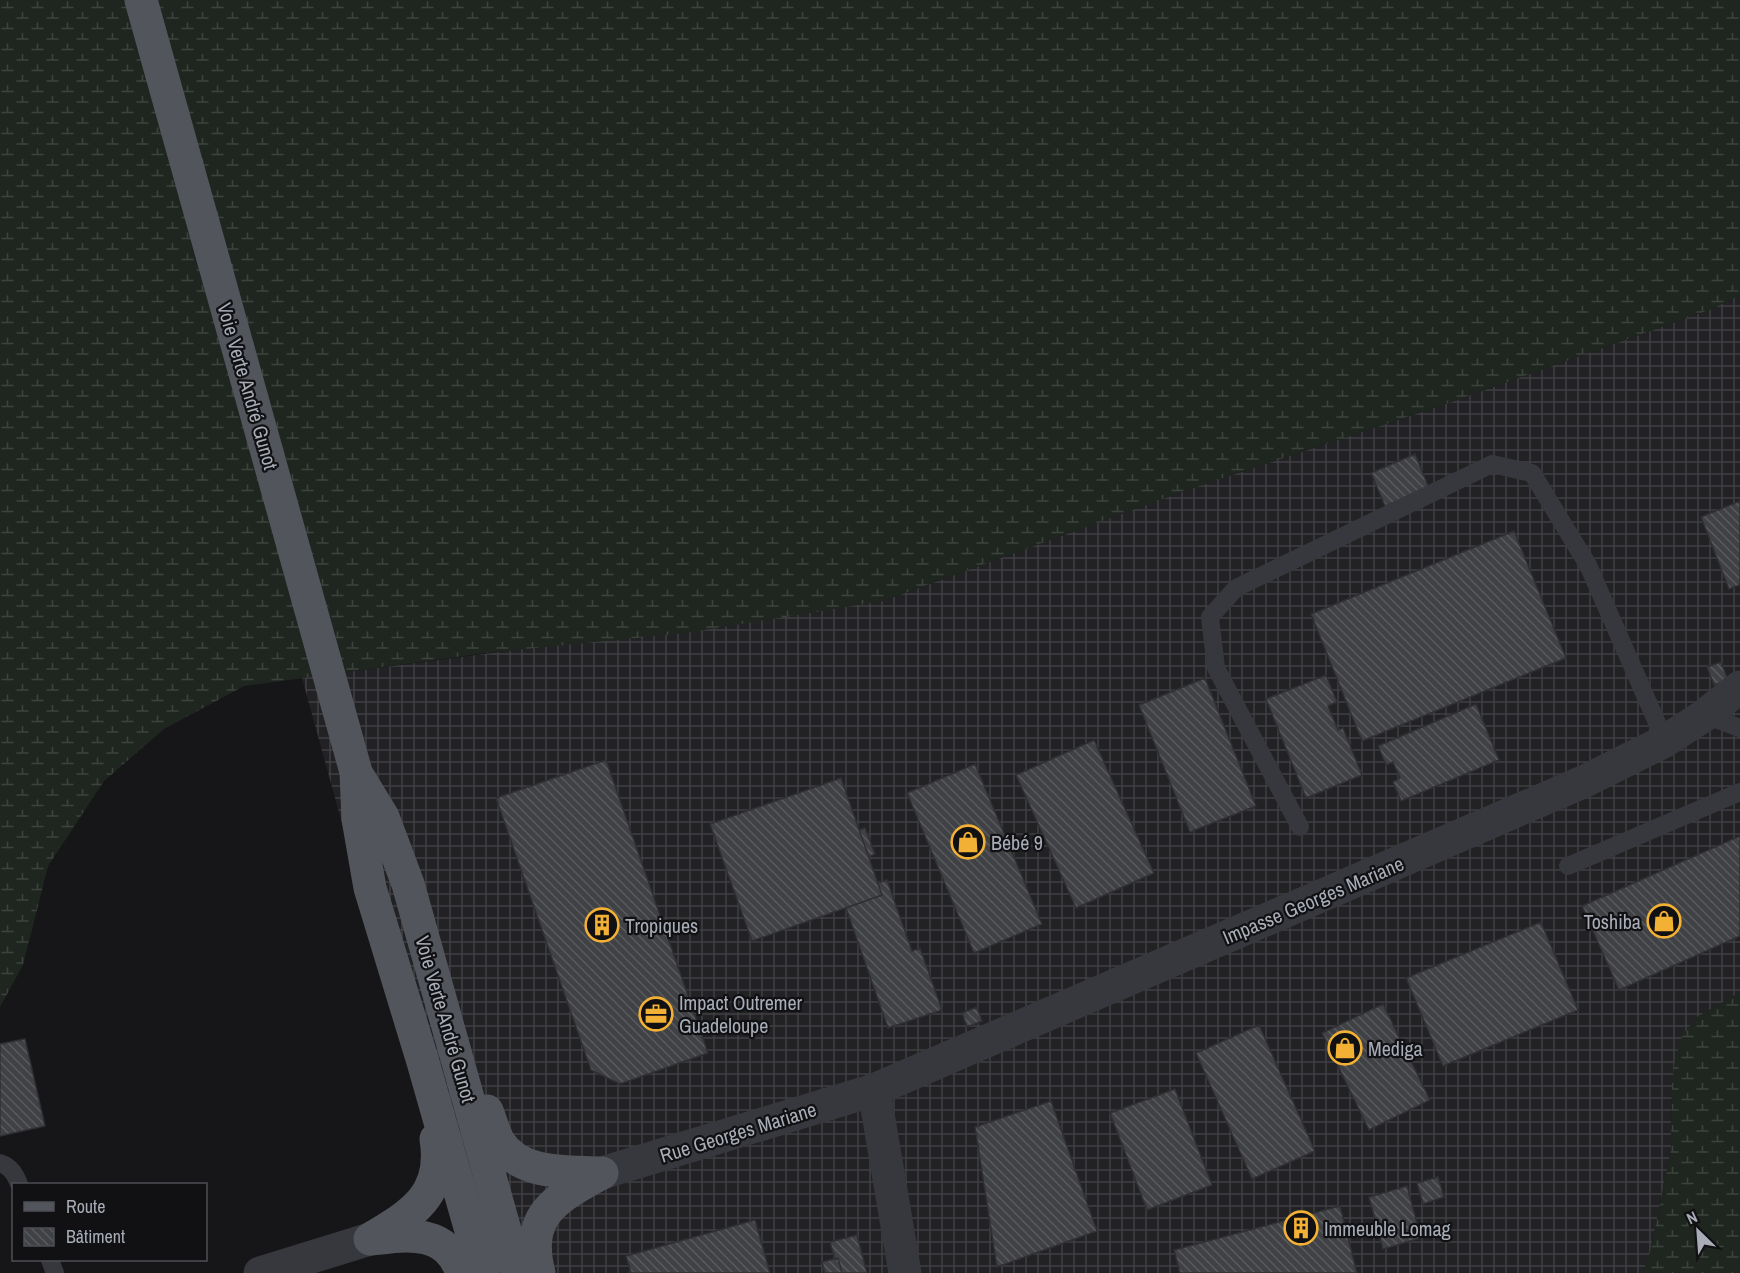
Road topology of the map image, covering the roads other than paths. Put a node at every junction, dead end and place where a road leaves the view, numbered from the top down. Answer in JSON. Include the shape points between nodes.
{"nodes":[{"id":1,"x":141,"y":0,"type":"edge"},
{"id":2,"x":1740,"y":687,"type":"edge"},
{"id":3,"x":1705,"y":715,"type":"junction"},
{"id":4,"x":1740,"y":728,"type":"edge"},
{"id":5,"x":1665,"y":741,"type":"junction"},
{"id":6,"x":356,"y":772,"type":"junction"},
{"id":7,"x":1740,"y":792,"type":"edge"},
{"id":8,"x":1300,"y":827,"type":"dead end"},
{"id":9,"x":1569,"y":866,"type":"dead end"},
{"id":10,"x":451,"y":1032,"type":"junction"},
{"id":11,"x":423,"y":1062,"type":"junction"},
{"id":12,"x":874,"y":1090,"type":"junction"},
{"id":13,"x":0,"y":1163,"type":"edge"},
{"id":14,"x":602,"y":1173,"type":"junction"},
{"id":15,"x":18,"y":1183,"type":"edge"},
{"id":16,"x":370,"y":1239,"type":"junction"},
{"id":17,"x":260,"y":1273,"type":"edge"},
{"id":18,"x":462,"y":1273,"type":"edge"},
{"id":19,"x":483,"y":1273,"type":"edge"},
{"id":20,"x":517,"y":1273,"type":"edge"},
{"id":21,"x":539,"y":1273,"type":"edge"},
{"id":22,"x":905,"y":1273,"type":"edge"}],
"edges":[{"from":1,"to":6,"type":"main road","name":"Voie Verte André Gunot"},
{"from":2,"to":3,"type":"street","name":"Impasse Georges Mariane"},
{"from":3,"to":4,"type":"lane"},
{"from":3,"to":5,"type":"street","name":"Impasse Georges Mariane"},
{"from":5,"to":8,"type":"lane","via":[[1588,566],[1532,473],[1492,464],[1236,588],[1210,617],[1216,668]]},
{"from":5,"to":12,"type":"street","name":"Impasse Georges Mariane","via":[[1584,783]]},
{"from":6,"to":10,"type":"main road","name":"Voie Verte André Gunot","via":[[383,817],[408,884]]},
{"from":6,"to":11,"type":"main road","name":"Voie Verte André Gunot","via":[[358,819],[370,888]]},
{"from":7,"to":9,"type":"lane"},
{"from":10,"to":14,"type":"main road","via":[[471,1065],[499,1142],[514,1159],[551,1171]]},
{"from":10,"to":20,"type":"main road","name":"Voie Verte André Gunot"},
{"from":11,"to":16,"type":"main road","via":[[437,1148],[436,1175],[417,1207]]},
{"from":11,"to":19,"type":"main road","name":"Voie Verte André Gunot"},
{"from":12,"to":14,"type":"street","name":"Rue Georges Mariane"},
{"from":12,"to":22,"type":"street"},
{"from":13,"to":15,"type":"lane","via":[[12,1170]]},
{"from":14,"to":21,"type":"main road","via":[[565,1193],[543,1216],[535,1241]]},
{"from":16,"to":17,"type":"street"},
{"from":16,"to":18,"type":"main road","via":[[423,1236],[437,1242],[456,1259]]}]}
